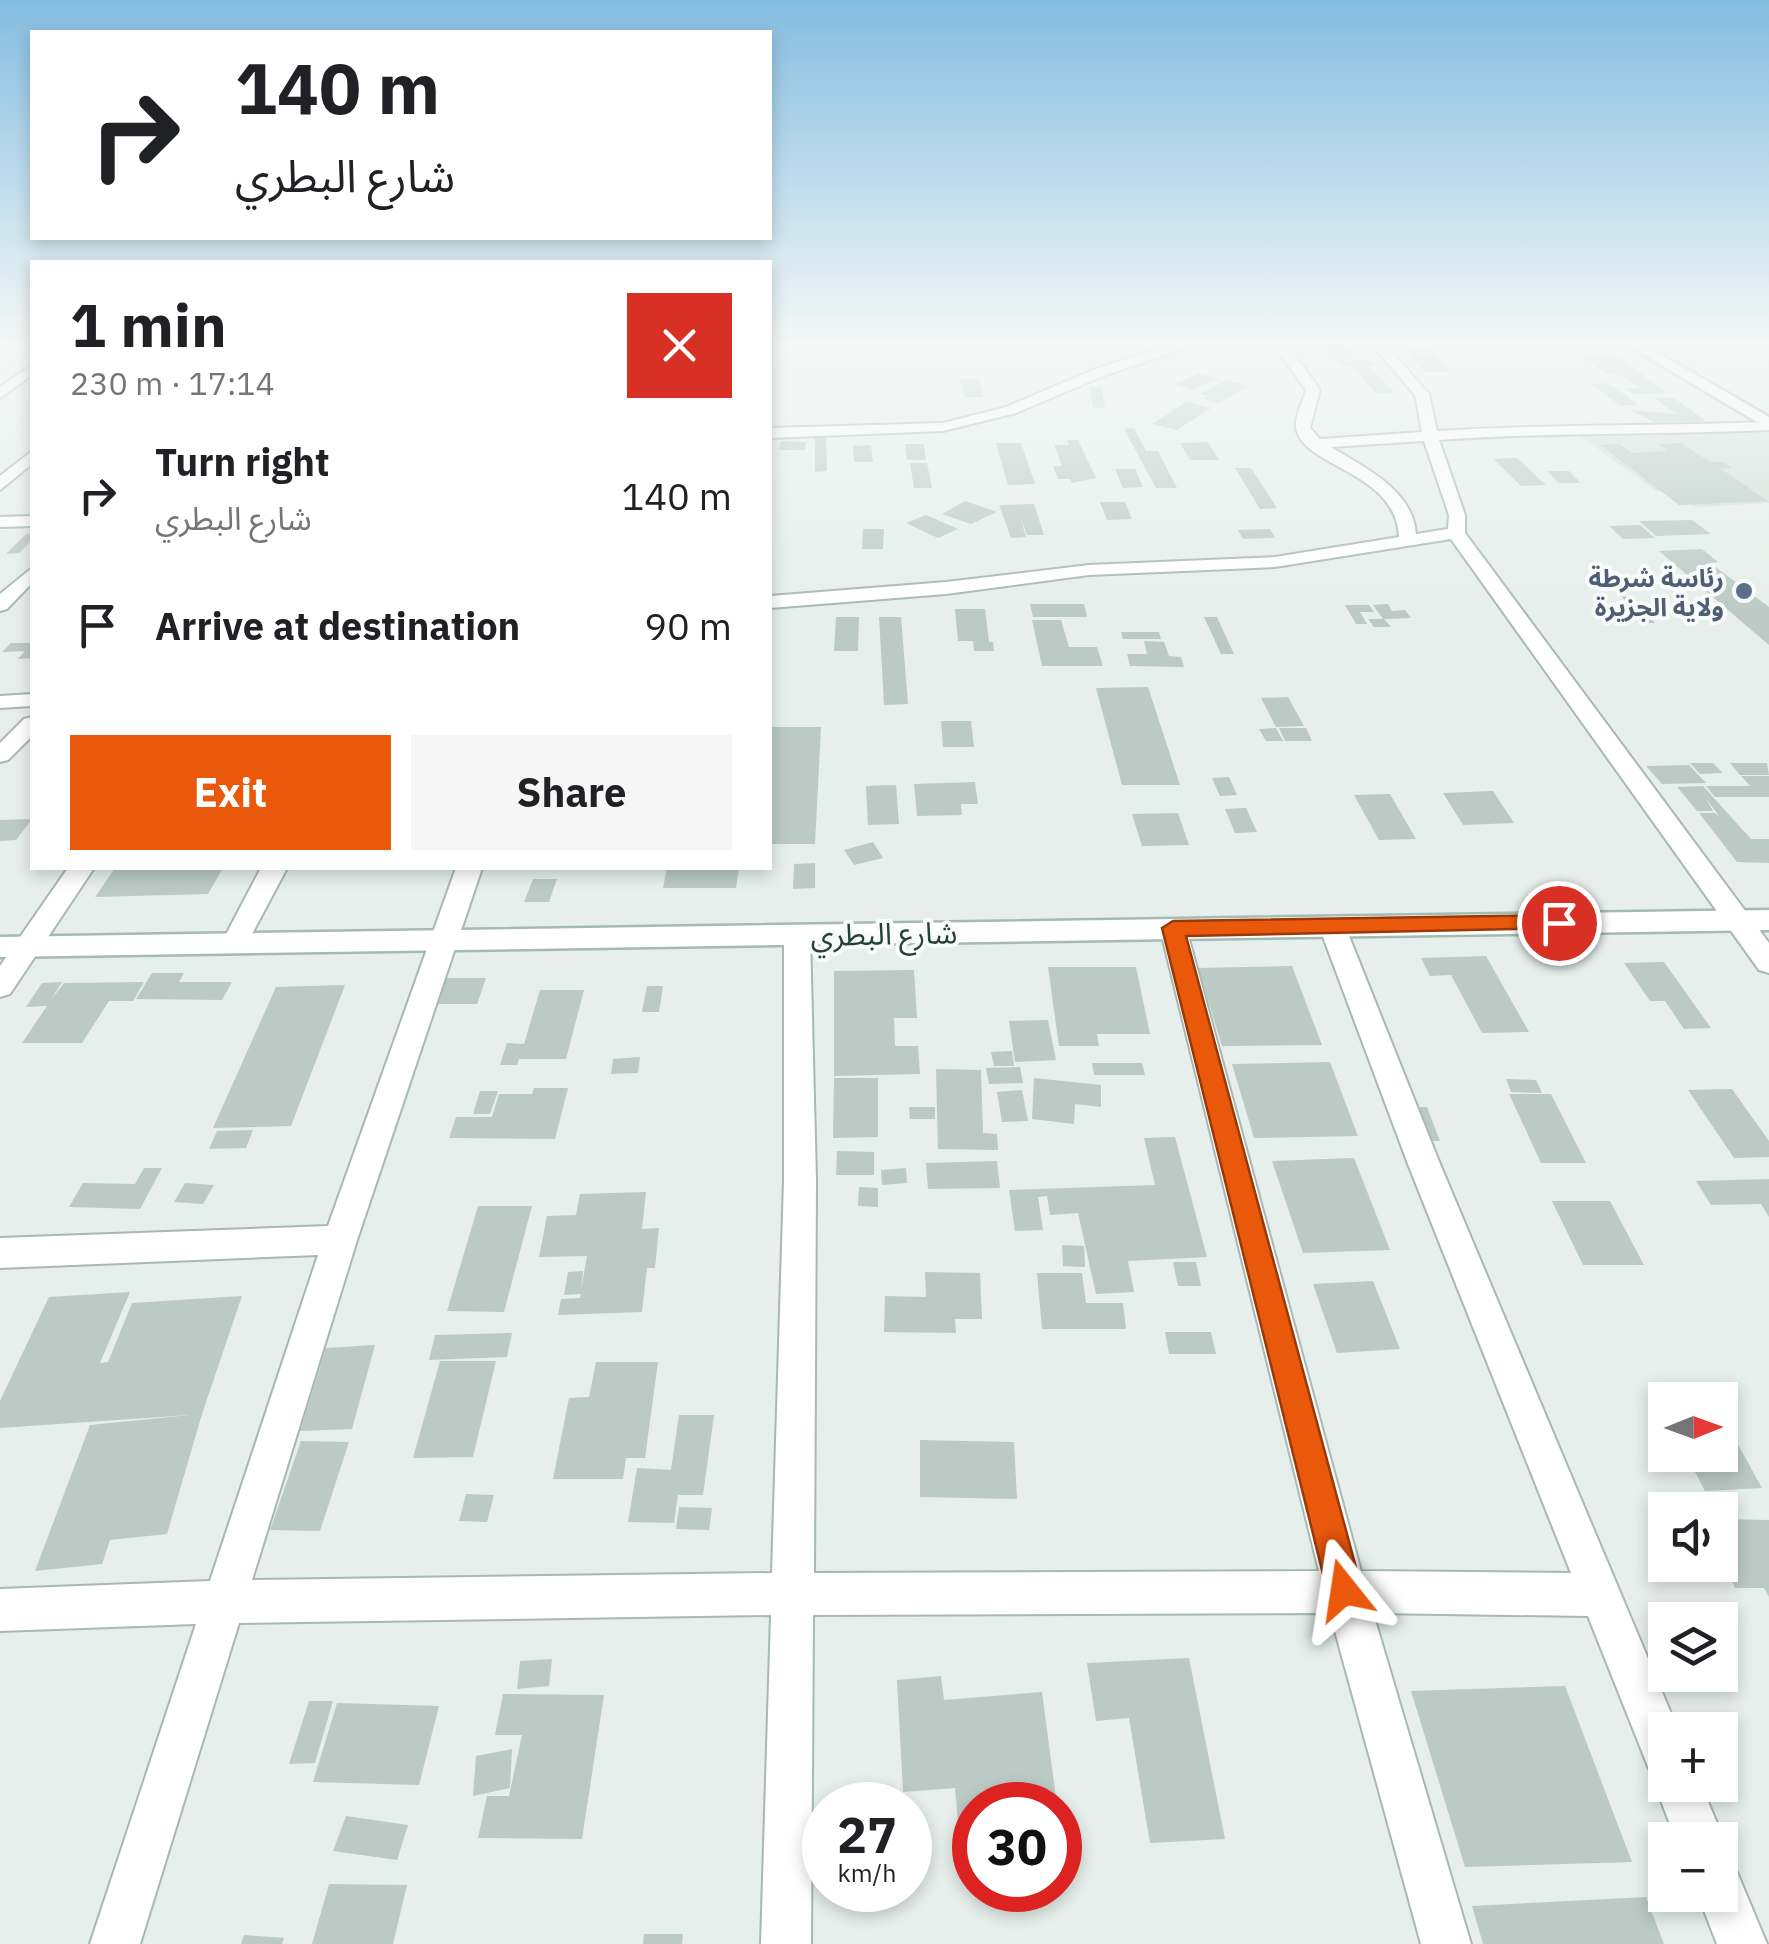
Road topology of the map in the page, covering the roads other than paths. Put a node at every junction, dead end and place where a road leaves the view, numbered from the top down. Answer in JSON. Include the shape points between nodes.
{"nodes":[{"id":1,"x":836,"y":431,"type":"edge"},
{"id":2,"x":1306,"y":431,"type":"edge"},
{"id":3,"x":1429,"y":431,"type":"edge"},
{"id":4,"x":1493,"y":431,"type":"edge"},
{"id":5,"x":1592,"y":431,"type":"edge"},
{"id":6,"x":1647,"y":431,"type":"edge"},
{"id":7,"x":772,"y":433,"type":"edge"},
{"id":8,"x":1430,"y":435,"type":"junction"},
{"id":9,"x":1313,"y":444,"type":"junction"},
{"id":10,"x":0,"y":468,"type":"edge"},
{"id":11,"x":25,"y":468,"type":"edge"},
{"id":12,"x":0,"y":484,"type":"edge"},
{"id":13,"x":30,"y":521,"type":"edge"},
{"id":14,"x":0,"y":522,"type":"edge"},
{"id":15,"x":1456,"y":533,"type":"junction"},
{"id":16,"x":1408,"y":542,"type":"junction"},
{"id":17,"x":30,"y":575,"type":"edge"},
{"id":18,"x":772,"y":602,"type":"edge"},
{"id":19,"x":0,"y":605,"type":"edge"},
{"id":20,"x":30,"y":700,"type":"edge"},
{"id":21,"x":0,"y":702,"type":"edge"},
{"id":22,"x":30,"y":726,"type":"edge"},
{"id":23,"x":0,"y":755,"type":"edge"},
{"id":24,"x":78,"y":870,"type":"edge"},
{"id":25,"x":273,"y":870,"type":"edge"},
{"id":26,"x":468,"y":870,"type":"edge"},
{"id":27,"x":1736,"y":920,"type":"junction"},
{"id":28,"x":1769,"y":920,"type":"edge"},
{"id":29,"x":1332,"y":926,"type":"junction"},
{"id":30,"x":1173,"y":928,"type":"junction"},
{"id":31,"x":797,"y":935,"type":"junction"},
{"id":32,"x":445,"y":939,"type":"junction"},
{"id":33,"x":234,"y":944,"type":"junction"},
{"id":34,"x":13,"y":947,"type":"edge"},
{"id":35,"x":1769,"y":963,"type":"edge"},
{"id":36,"x":0,"y":988,"type":"edge"},
{"id":37,"x":340,"y":1240,"type":"junction"},
{"id":38,"x":0,"y":1252,"type":"edge"},
{"id":39,"x":1344,"y":1590,"type":"junction"},
{"id":40,"x":793,"y":1594,"type":"junction"},
{"id":41,"x":1601,"y":1595,"type":"junction"},
{"id":42,"x":227,"y":1600,"type":"junction"},
{"id":43,"x":0,"y":1610,"type":"edge"},
{"id":44,"x":1648,"y":1712,"type":"edge"},
{"id":45,"x":1729,"y":1912,"type":"edge"},
{"id":46,"x":115,"y":1944,"type":"edge"},
{"id":47,"x":786,"y":1944,"type":"edge"},
{"id":48,"x":1446,"y":1944,"type":"edge"},
{"id":49,"x":1742,"y":1944,"type":"edge"}],
"edges":[{"from":1,"to":7,"type":"street"},
{"from":2,"to":9,"type":"street"},
{"from":3,"to":8,"type":"street"},
{"from":4,"to":8,"type":"street"},
{"from":5,"to":6,"type":"street"},
{"from":8,"to":9,"type":"street"},
{"from":8,"to":15,"type":"street","via":[[1458,515]]},
{"from":9,"to":16,"type":"street","via":[[1362,472],[1400,506]]},
{"from":10,"to":11,"type":"street"},
{"from":11,"to":12,"type":"street"},
{"from":13,"to":14,"type":"street"},
{"from":15,"to":16,"type":"street"},
{"from":15,"to":27,"type":"street"},
{"from":16,"to":18,"type":"street","via":[[1291,560],[1089,570]]},
{"from":17,"to":19,"type":"street"},
{"from":20,"to":21,"type":"street"},
{"from":22,"to":23,"type":"street"},
{"from":24,"to":34,"type":"street"},
{"from":25,"to":33,"type":"street"},
{"from":26,"to":32,"type":"street"},
{"from":27,"to":28,"type":"main road","name":"شارع البطري"},
{"from":27,"to":29,"type":"main road","name":"شارع البطري"},
{"from":27,"to":35,"type":"street"},
{"from":29,"to":30,"type":"main road","name":"شارع البطري"},
{"from":29,"to":41,"type":"street"},
{"from":30,"to":31,"type":"main road","name":"شارع البطري"},
{"from":30,"to":39,"type":"street"},
{"from":31,"to":32,"type":"main road","name":"شارع البطري"},
{"from":31,"to":40,"type":"street"},
{"from":32,"to":33,"type":"main road","name":"شارع البطري"},
{"from":32,"to":37,"type":"street"},
{"from":33,"to":34,"type":"main road","name":"شارع البطري"},
{"from":34,"to":36,"type":"street"},
{"from":37,"to":38,"type":"street"},
{"from":37,"to":42,"type":"street"},
{"from":39,"to":40,"type":"street"},
{"from":39,"to":41,"type":"street"},
{"from":39,"to":48,"type":"street"},
{"from":40,"to":42,"type":"street"},
{"from":40,"to":47,"type":"street"},
{"from":41,"to":44,"type":"street"},
{"from":42,"to":43,"type":"street"},
{"from":42,"to":46,"type":"street"},
{"from":45,"to":49,"type":"street"}]}
